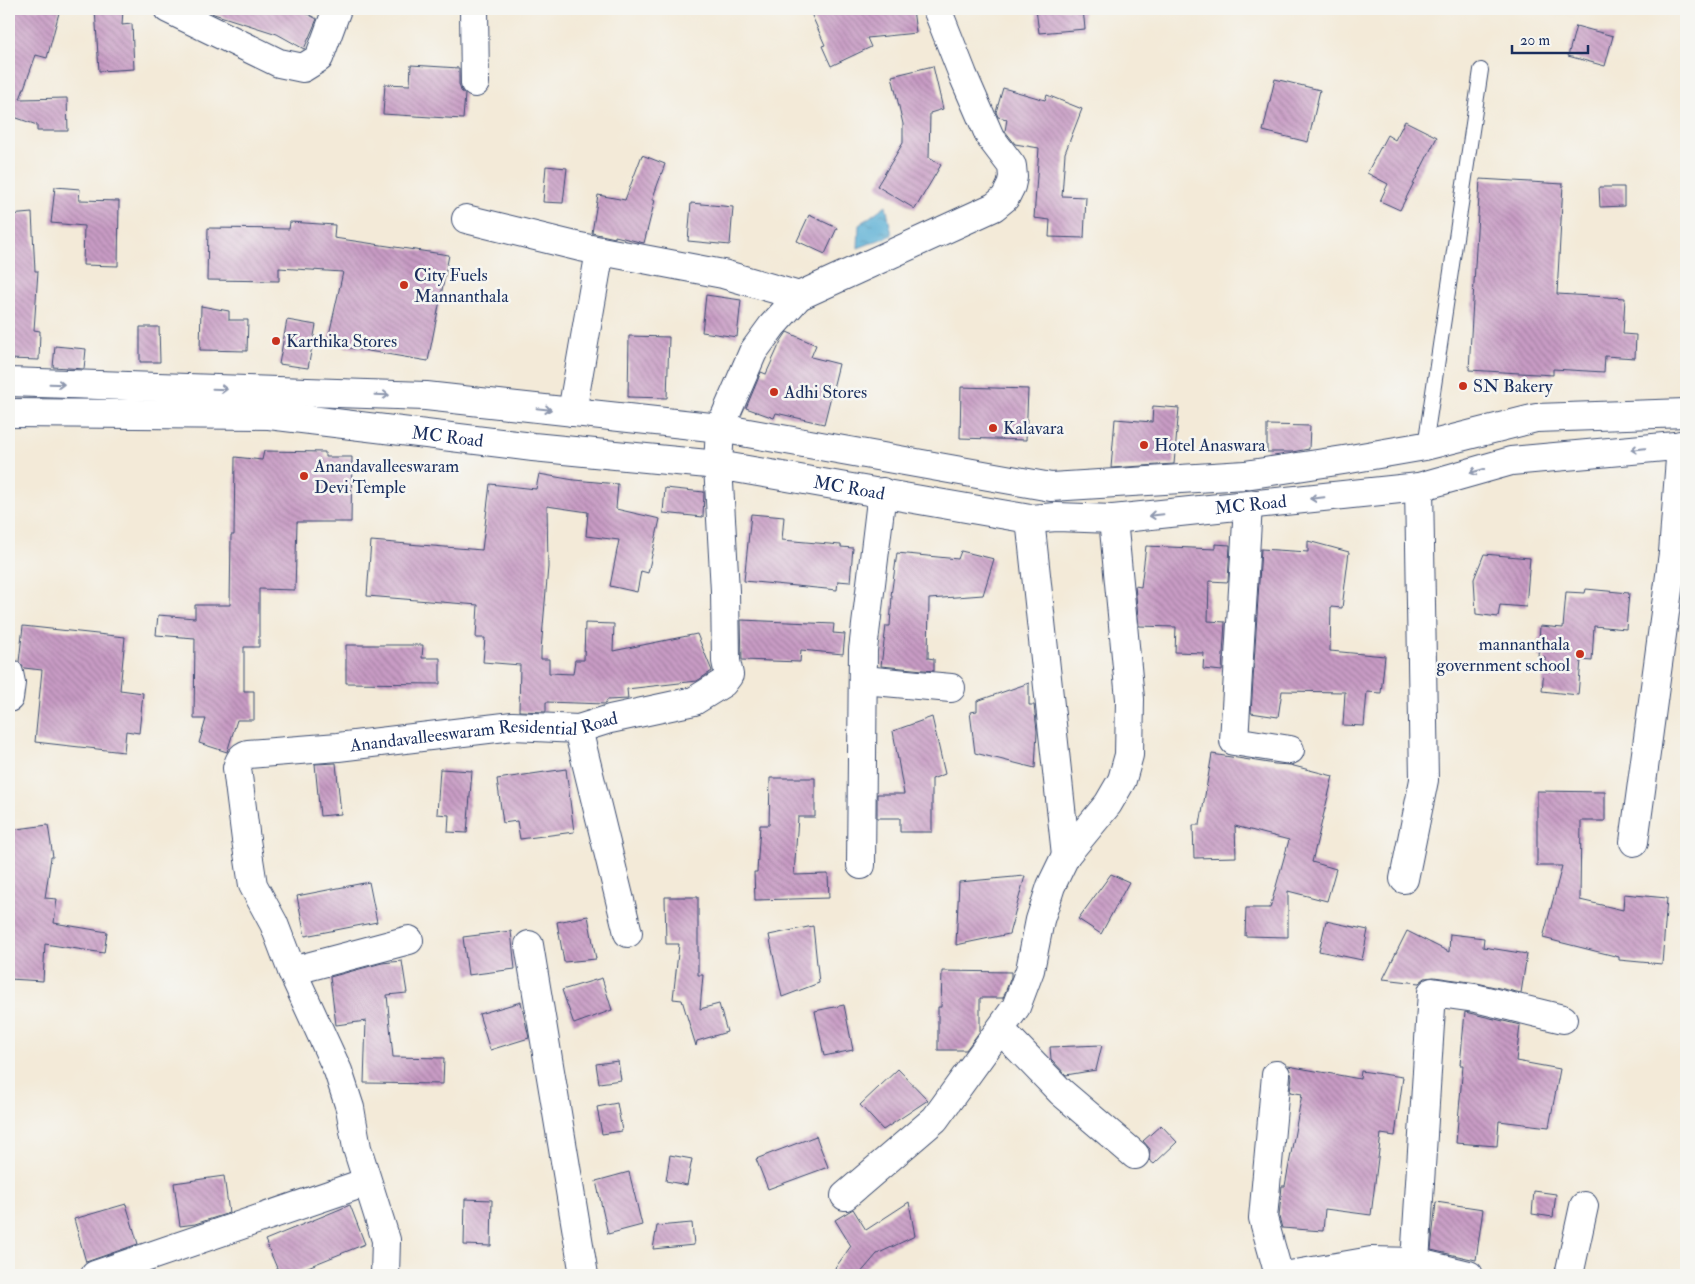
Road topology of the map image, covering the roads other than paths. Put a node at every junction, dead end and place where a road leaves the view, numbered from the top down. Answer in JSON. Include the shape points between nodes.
{"nodes":[{"id":1,"x":168,"y":9,"type":"edge"},
{"id":2,"x":338,"y":9,"type":"edge"},
{"id":3,"x":474,"y":9,"type":"edge"},
{"id":4,"x":937,"y":9,"type":"edge"},
{"id":5,"x":1481,"y":70,"type":"dead end"},
{"id":6,"x":475,"y":83,"type":"dead end"},
{"id":7,"x":466,"y":219,"type":"dead end"},
{"id":8,"x":600,"y":251,"type":"junction"},
{"id":9,"x":799,"y":296,"type":"junction"},
{"id":10,"x":9,"y":382,"type":"edge"},
{"id":11,"x":572,"y":412,"type":"junction"},
{"id":12,"x":9,"y":413,"type":"edge"},
{"id":13,"x":1686,"y":413,"type":"edge"},
{"id":14,"x":720,"y":428,"type":"junction"},
{"id":15,"x":1684,"y":445,"type":"edge"},
{"id":16,"x":1425,"y":446,"type":"junction"},
{"id":17,"x":718,"y":465,"type":"junction"},
{"id":18,"x":1244,"y":475,"type":"junction"},
{"id":19,"x":1419,"y":487,"type":"junction"},
{"id":20,"x":882,"y":492,"type":"junction"},
{"id":21,"x":1248,"y":505,"type":"junction"},
{"id":22,"x":1030,"y":519,"type":"junction"},
{"id":23,"x":1113,"y":519,"type":"junction"},
{"id":24,"x":9,"y":673,"type":"edge"},
{"id":25,"x":862,"y":680,"type":"junction"},
{"id":26,"x":951,"y":688,"type":"dead end"},
{"id":27,"x":9,"y":698,"type":"edge"},
{"id":28,"x":578,"y":729,"type":"junction"},
{"id":29,"x":1290,"y":750,"type":"dead end"},
{"id":30,"x":1634,"y":842,"type":"dead end"},
{"id":31,"x":1066,"y":855,"type":"junction"},
{"id":32,"x":860,"y":865,"type":"dead end"},
{"id":33,"x":1404,"y":879,"type":"dead end"},
{"id":34,"x":628,"y":933,"type":"dead end"},
{"id":35,"x":409,"y":940,"type":"dead end"},
{"id":36,"x":529,"y":945,"type":"dead end"},
{"id":37,"x":292,"y":971,"type":"junction"},
{"id":38,"x":1563,"y":1019,"type":"dead end"},
{"id":39,"x":1000,"y":1030,"type":"junction"},
{"id":40,"x":1276,"y":1075,"type":"dead end"},
{"id":41,"x":1135,"y":1155,"type":"dead end"},
{"id":42,"x":367,"y":1182,"type":"junction"},
{"id":43,"x":845,"y":1196,"type":"dead end"},
{"id":44,"x":1584,"y":1206,"type":"dead end"},
{"id":45,"x":1415,"y":1262,"type":"junction"},
{"id":46,"x":95,"y":1275,"type":"edge"},
{"id":47,"x":385,"y":1275,"type":"edge"},
{"id":48,"x":584,"y":1275,"type":"edge"},
{"id":49,"x":1279,"y":1275,"type":"edge"},
{"id":50,"x":1290,"y":1275,"type":"edge"},
{"id":51,"x":1469,"y":1275,"type":"edge"},
{"id":52,"x":1569,"y":1275,"type":"edge"}],
"edges":[{"from":1,"to":2,"type":"street","via":[[280,63],[303,68],[319,58]]},
{"from":3,"to":6,"type":"street"},
{"from":4,"to":9,"type":"street","via":[[990,137],[1012,166],[1011,186],[1005,198],[994,206]]},
{"from":5,"to":16,"type":"lane"},
{"from":7,"to":8,"type":"street"},
{"from":8,"to":9,"type":"street","via":[[723,274]]},
{"from":8,"to":11,"type":"street"},
{"from":9,"to":14,"type":"street","via":[[753,352]]},
{"from":10,"to":11,"type":"street","name":"MC Road","one_way":true,"via":[[426,396]]},
{"from":11,"to":14,"type":"street","name":"MC Road"},
{"from":12,"to":17,"type":"street","name":"MC Road","via":[[270,416]]},
{"from":13,"to":16,"type":"street","name":"MC Road","via":[[1536,418]]},
{"from":14,"to":17,"type":"street"},
{"from":14,"to":18,"type":"street","name":"MC Road","via":[[1051,487]]},
{"from":15,"to":19,"type":"street","name":"MC Road","one_way":true,"via":[[1511,462]]},
{"from":15,"to":30,"type":"street","via":[[1673,553]]},
{"from":16,"to":18,"type":"street","name":"MC Road"},
{"from":17,"to":20,"type":"street","name":"MC Road"},
{"from":17,"to":28,"type":"street","name":"Anandavalleeswaram Residential Road","via":[[726,661],[730,676],[694,702]]},
{"from":18,"to":21,"type":"street"},
{"from":19,"to":21,"type":"street","name":"MC Road","one_way":true},
{"from":19,"to":33,"type":"street","via":[[1424,780]]},
{"from":20,"to":22,"type":"street","name":"MC Road"},
{"from":20,"to":25,"type":"street"},
{"from":21,"to":23,"type":"street","name":"MC Road","one_way":true},
{"from":21,"to":29,"type":"street","via":[[1234,741]]},
{"from":22,"to":23,"type":"street","name":"MC Road"},
{"from":22,"to":31,"type":"street"},
{"from":23,"to":31,"type":"street","via":[[1130,699],[1129,755],[1122,780],[1108,804]]},
{"from":24,"to":27,"type":"street"},
{"from":25,"to":26,"type":"street"},
{"from":25,"to":32,"type":"street"},
{"from":28,"to":34,"type":"street"},
{"from":28,"to":37,"type":"street","name":"Anandavalleeswaram Residential Road","via":[[513,726],[244,755],[238,768],[253,885],[274,924]]},
{"from":31,"to":39,"type":"street","via":[[1040,920],[1030,970],[1016,1007]]},
{"from":35,"to":37,"type":"street"},
{"from":36,"to":48,"type":"street"},
{"from":37,"to":42,"type":"street","name":"Anandavalleeswaram Residential Road","via":[[338,1070]]},
{"from":38,"to":45,"type":"street","via":[[1475,998],[1432,992]]},
{"from":39,"to":41,"type":"street","via":[[1061,1092]]},
{"from":39,"to":43,"type":"street","via":[[935,1119]]},
{"from":40,"to":49,"type":"street","via":[[1263,1218]]},
{"from":42,"to":46,"type":"street"},
{"from":42,"to":47,"type":"street","name":"Anandavalleeswaram Residential Road","via":[[386,1240]]},
{"from":44,"to":52,"type":"street"},
{"from":45,"to":50,"type":"street","via":[[1371,1261]]},
{"from":45,"to":51,"type":"street"}]}
